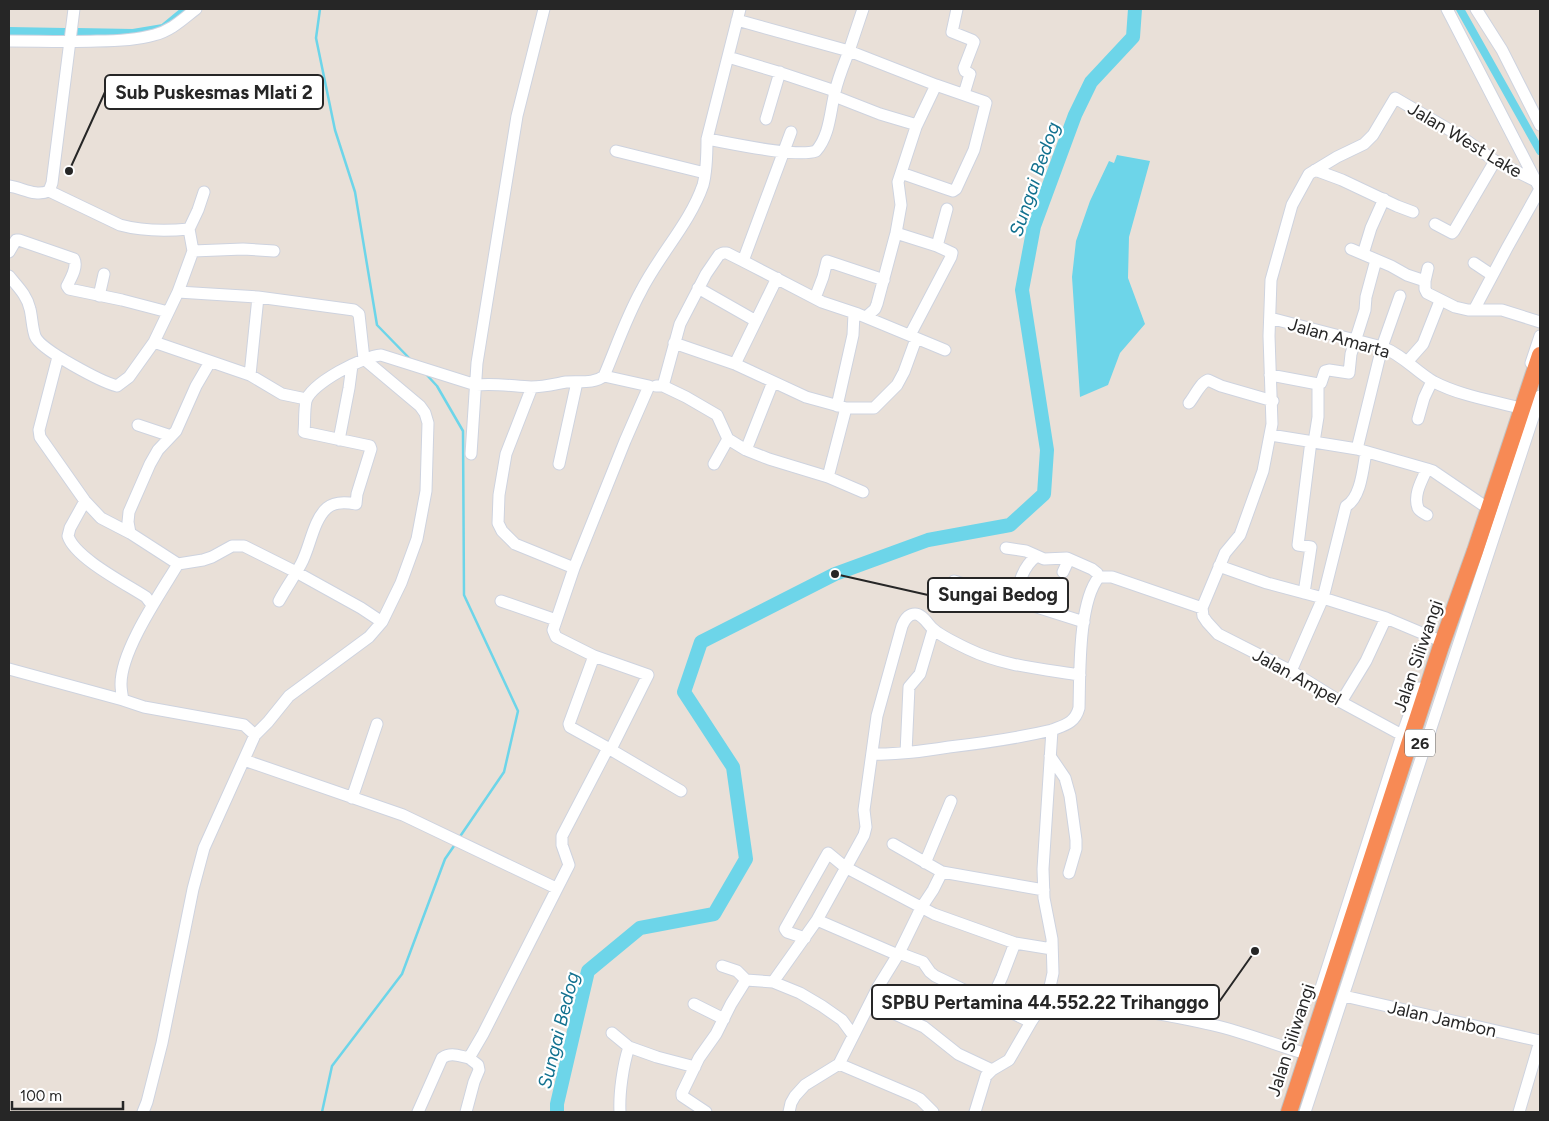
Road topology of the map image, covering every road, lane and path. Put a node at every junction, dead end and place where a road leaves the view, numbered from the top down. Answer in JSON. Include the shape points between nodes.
{"nodes":[{"id":1,"x":196,"y":9,"type":"edge"},
{"id":2,"x":544,"y":9,"type":"edge"},
{"id":3,"x":863,"y":9,"type":"edge"},
{"id":4,"x":957,"y":9,"type":"edge"},
{"id":5,"x":1446,"y":9,"type":"edge"},
{"id":6,"x":1476,"y":9,"type":"edge"},
{"id":7,"x":73,"y":12,"type":"edge"},
{"id":8,"x":739,"y":14,"type":"edge"},
{"id":9,"x":70,"y":38,"type":"junction"},
{"id":10,"x":9,"y":40,"type":"edge"},
{"id":11,"x":849,"y":51,"type":"junction"},
{"id":12,"x":728,"y":57,"type":"junction"},
{"id":13,"x":780,"y":72,"type":"junction"},
{"id":14,"x":936,"y":85,"type":"junction"},
{"id":15,"x":834,"y":93,"type":"junction"},
{"id":16,"x":964,"y":94,"type":"junction"},
{"id":17,"x":766,"y":119,"type":"dead end"},
{"id":18,"x":917,"y":125,"type":"junction"},
{"id":19,"x":1540,"y":125,"type":"edge"},
{"id":20,"x":790,"y":132,"type":"dead end"},
{"id":21,"x":707,"y":139,"type":"junction"},
{"id":22,"x":616,"y":152,"type":"dead end"},
{"id":23,"x":783,"y":152,"type":"junction"},
{"id":24,"x":1495,"y":160,"type":"junction"},
{"id":25,"x":1315,"y":170,"type":"junction"},
{"id":26,"x":705,"y":173,"type":"junction"},
{"id":27,"x":901,"y":173,"type":"junction"},
{"id":28,"x":9,"y":186,"type":"edge"},
{"id":29,"x":1539,"y":187,"type":"edge"},
{"id":30,"x":49,"y":191,"type":"junction"},
{"id":31,"x":204,"y":192,"type":"dead end"},
{"id":32,"x":1384,"y":199,"type":"junction"},
{"id":33,"x":948,"y":208,"type":"dead end"},
{"id":34,"x":1412,"y":212,"type":"dead end"},
{"id":35,"x":1435,"y":224,"type":"dead end"},
{"id":36,"x":190,"y":229,"type":"junction"},
{"id":37,"x":896,"y":233,"type":"junction"},
{"id":38,"x":936,"y":246,"type":"junction"},
{"id":39,"x":1351,"y":249,"type":"dead end"},
{"id":40,"x":194,"y":251,"type":"junction"},
{"id":41,"x":274,"y":251,"type":"dead end"},
{"id":42,"x":9,"y":252,"type":"edge"},
{"id":43,"x":1363,"y":254,"type":"junction"},
{"id":44,"x":1376,"y":260,"type":"junction"},
{"id":45,"x":743,"y":261,"type":"junction"},
{"id":46,"x":1474,"y":263,"type":"dead end"},
{"id":47,"x":1428,"y":268,"type":"dead end"},
{"id":48,"x":104,"y":274,"type":"dead end"},
{"id":49,"x":1492,"y":275,"type":"junction"},
{"id":50,"x":9,"y":276,"type":"edge"},
{"id":51,"x":777,"y":278,"type":"junction"},
{"id":52,"x":884,"y":280,"type":"junction"},
{"id":53,"x":1425,"y":281,"type":"junction"},
{"id":54,"x":698,"y":288,"type":"junction"},
{"id":55,"x":178,"y":292,"type":"junction"},
{"id":56,"x":100,"y":296,"type":"junction"},
{"id":57,"x":1400,"y":296,"type":"dead end"},
{"id":58,"x":258,"y":297,"type":"junction"},
{"id":59,"x":814,"y":298,"type":"junction"},
{"id":60,"x":1440,"y":301,"type":"junction"},
{"id":61,"x":1474,"y":310,"type":"junction"},
{"id":62,"x":168,"y":312,"type":"junction"},
{"id":63,"x":854,"y":313,"type":"junction"},
{"id":64,"x":866,"y":317,"type":"junction"},
{"id":65,"x":1270,"y":318,"type":"junction"},
{"id":66,"x":756,"y":321,"type":"junction"},
{"id":67,"x":1540,"y":322,"type":"edge"},
{"id":68,"x":1540,"y":336,"type":"edge"},
{"id":69,"x":913,"y":337,"type":"junction"},
{"id":70,"x":1355,"y":340,"type":"junction"},
{"id":71,"x":154,"y":342,"type":"junction"},
{"id":72,"x":674,"y":343,"type":"junction"},
{"id":73,"x":1382,"y":347,"type":"junction"},
{"id":74,"x":945,"y":350,"type":"dead end"},
{"id":75,"x":1540,"y":355,"type":"edge"},
{"id":76,"x":58,"y":357,"type":"junction"},
{"id":77,"x":364,"y":359,"type":"junction"},
{"id":78,"x":210,"y":362,"type":"junction"},
{"id":79,"x":1407,"y":362,"type":"junction"},
{"id":80,"x":734,"y":364,"type":"junction"},
{"id":81,"x":352,"y":365,"type":"junction"},
{"id":82,"x":1540,"y":373,"type":"edge"},
{"id":83,"x":250,"y":375,"type":"junction"},
{"id":84,"x":604,"y":376,"type":"junction"},
{"id":85,"x":1270,"y":376,"type":"junction"},
{"id":86,"x":1432,"y":380,"type":"junction"},
{"id":87,"x":577,"y":382,"type":"junction"},
{"id":88,"x":773,"y":382,"type":"junction"},
{"id":89,"x":1318,"y":384,"type":"junction"},
{"id":90,"x":476,"y":385,"type":"junction"},
{"id":91,"x":649,"y":386,"type":"junction"},
{"id":92,"x":663,"y":386,"type":"junction"},
{"id":93,"x":532,"y":387,"type":"junction"},
{"id":94,"x":1540,"y":396,"type":"edge"},
{"id":95,"x":306,"y":400,"type":"junction"},
{"id":96,"x":1272,"y":401,"type":"junction"},
{"id":97,"x":1189,"y":403,"type":"dead end"},
{"id":98,"x":841,"y":407,"type":"junction"},
{"id":99,"x":1516,"y":408,"type":"junction"},
{"id":100,"x":1418,"y":418,"type":"dead end"},
{"id":101,"x":138,"y":425,"type":"dead end"},
{"id":102,"x":1270,"y":434,"type":"junction"},
{"id":103,"x":171,"y":436,"type":"junction"},
{"id":104,"x":728,"y":439,"type":"junction"},
{"id":105,"x":338,"y":440,"type":"junction"},
{"id":106,"x":1313,"y":442,"type":"junction"},
{"id":107,"x":746,"y":450,"type":"junction"},
{"id":108,"x":1362,"y":450,"type":"junction"},
{"id":109,"x":471,"y":454,"type":"dead end"},
{"id":110,"x":559,"y":464,"type":"dead end"},
{"id":111,"x":714,"y":464,"type":"dead end"},
{"id":112,"x":1426,"y":469,"type":"junction"},
{"id":113,"x":828,"y":477,"type":"junction"},
{"id":114,"x":1500,"y":486,"type":"junction"},
{"id":115,"x":863,"y":492,"type":"dead end"},
{"id":116,"x":85,"y":501,"type":"junction"},
{"id":117,"x":1482,"y":504,"type":"junction"},
{"id":118,"x":1427,"y":515,"type":"dead end"},
{"id":119,"x":130,"y":533,"type":"junction"},
{"id":120,"x":1006,"y":548,"type":"dead end"},
{"id":121,"x":1037,"y":556,"type":"junction"},
{"id":122,"x":1069,"y":559,"type":"junction"},
{"id":123,"x":178,"y":564,"type":"junction"},
{"id":124,"x":1219,"y":566,"type":"junction"},
{"id":125,"x":574,"y":568,"type":"junction"},
{"id":126,"x":1472,"y":571,"type":"junction"},
{"id":127,"x":296,"y":572,"type":"junction"},
{"id":128,"x":1063,"y":572,"type":"dead end"},
{"id":129,"x":1099,"y":577,"type":"junction"},
{"id":130,"x":954,"y":581,"type":"dead end"},
{"id":131,"x":1304,"y":593,"type":"junction"},
{"id":132,"x":1323,"y":598,"type":"junction"},
{"id":133,"x":279,"y":601,"type":"dead end"},
{"id":134,"x":501,"y":601,"type":"dead end"},
{"id":135,"x":1018,"y":602,"type":"junction"},
{"id":136,"x":1468,"y":604,"type":"junction"},
{"id":137,"x":152,"y":605,"type":"junction"},
{"id":138,"x":1202,"y":608,"type":"junction"},
{"id":139,"x":1386,"y":618,"type":"junction"},
{"id":140,"x":379,"y":620,"type":"junction"},
{"id":141,"x":556,"y":620,"type":"junction"},
{"id":142,"x":1084,"y":622,"type":"junction"},
{"id":143,"x":933,"y":630,"type":"junction"},
{"id":144,"x":1437,"y":643,"type":"junction"},
{"id":145,"x":594,"y":656,"type":"junction"},
{"id":146,"x":1449,"y":664,"type":"junction"},
{"id":147,"x":9,"y":669,"type":"edge"},
{"id":148,"x":1291,"y":671,"type":"junction"},
{"id":149,"x":1080,"y":675,"type":"junction"},
{"id":150,"x":123,"y":700,"type":"junction"},
{"id":151,"x":1341,"y":702,"type":"junction"},
{"id":152,"x":377,"y":724,"type":"dead end"},
{"id":153,"x":1052,"y":730,"type":"junction"},
{"id":154,"x":255,"y":735,"type":"junction"},
{"id":155,"x":1402,"y":735,"type":"junction"},
{"id":156,"x":610,"y":749,"type":"junction"},
{"id":157,"x":906,"y":753,"type":"junction"},
{"id":158,"x":873,"y":754,"type":"junction"},
{"id":159,"x":1050,"y":756,"type":"junction"},
{"id":160,"x":244,"y":760,"type":"junction"},
{"id":161,"x":681,"y":791,"type":"dead end"},
{"id":162,"x":352,"y":798,"type":"junction"},
{"id":163,"x":951,"y":801,"type":"dead end"},
{"id":164,"x":893,"y":844,"type":"dead end"},
{"id":165,"x":926,"y":863,"type":"junction"},
{"id":166,"x":846,"y":868,"type":"junction"},
{"id":167,"x":942,"y":872,"type":"junction"},
{"id":168,"x":1069,"y":873,"type":"dead end"},
{"id":169,"x":556,"y":888,"type":"junction"},
{"id":170,"x":1044,"y":890,"type":"junction"},
{"id":171,"x":922,"y":908,"type":"junction"},
{"id":172,"x":817,"y":920,"type":"junction"},
{"id":173,"x":805,"y":938,"type":"junction"},
{"id":174,"x":1015,"y":943,"type":"junction"},
{"id":175,"x":1052,"y":949,"type":"junction"},
{"id":176,"x":899,"y":954,"type":"junction"},
{"id":177,"x":722,"y":966,"type":"dead end"},
{"id":178,"x":746,"y":980,"type":"junction"},
{"id":179,"x":773,"y":982,"type":"junction"},
{"id":180,"x":1048,"y":996,"type":"junction"},
{"id":181,"x":1344,"y":996,"type":"junction"},
{"id":182,"x":990,"y":1003,"type":"junction"},
{"id":183,"x":694,"y":1004,"type":"dead end"},
{"id":184,"x":895,"y":1014,"type":"dead end"},
{"id":185,"x":724,"y":1019,"type":"junction"},
{"id":186,"x":1031,"y":1022,"type":"junction"},
{"id":187,"x":612,"y":1033,"type":"dead end"},
{"id":188,"x":853,"y":1035,"type":"junction"},
{"id":189,"x":1540,"y":1041,"type":"edge"},
{"id":190,"x":629,"y":1047,"type":"junction"},
{"id":191,"x":1300,"y":1052,"type":"junction"},
{"id":192,"x":469,"y":1058,"type":"junction"},
{"id":193,"x":840,"y":1064,"type":"junction"},
{"id":194,"x":695,"y":1067,"type":"junction"},
{"id":195,"x":992,"y":1070,"type":"junction"},
{"id":196,"x":143,"y":1112,"type":"edge"},
{"id":197,"x":418,"y":1112,"type":"edge"},
{"id":198,"x":466,"y":1112,"type":"edge"},
{"id":199,"x":620,"y":1112,"type":"edge"},
{"id":200,"x":706,"y":1112,"type":"edge"},
{"id":201,"x":789,"y":1112,"type":"edge"},
{"id":202,"x":933,"y":1112,"type":"edge"},
{"id":203,"x":975,"y":1112,"type":"edge"},
{"id":204,"x":1282,"y":1112,"type":"edge"},
{"id":205,"x":1288,"y":1112,"type":"edge"},
{"id":206,"x":1298,"y":1112,"type":"edge"},
{"id":207,"x":1305,"y":1112,"type":"edge"},
{"id":208,"x":1519,"y":1112,"type":"edge"}],
"edges":[{"from":1,"to":9,"type":"street","via":[[171,28],[155,35],[118,40]]},
{"from":2,"to":90,"type":"street","via":[[517,116]]},
{"from":3,"to":11,"type":"street"},
{"from":4,"to":16,"type":"street","via":[[952,32],[974,42],[964,68],[970,74]]},
{"from":5,"to":29,"type":"street"},
{"from":6,"to":19,"type":"street","via":[[1502,50]]},
{"from":7,"to":9,"type":"street"},
{"from":8,"to":11,"type":"street"},
{"from":8,"to":12,"type":"street"},
{"from":9,"to":10,"type":"street"},
{"from":9,"to":30,"type":"street"},
{"from":11,"to":14,"type":"street"},
{"from":11,"to":15,"type":"street"},
{"from":12,"to":13,"type":"street"},
{"from":12,"to":21,"type":"street"},
{"from":13,"to":15,"type":"street"},
{"from":13,"to":17,"type":"street"},
{"from":14,"to":16,"type":"street"},
{"from":14,"to":18,"type":"street"},
{"from":15,"to":18,"type":"street","via":[[880,114]]},
{"from":15,"to":23,"type":"street","via":[[829,126],[816,152]]},
{"from":16,"to":27,"type":"street","via":[[986,105],[974,150],[956,189],[947,190]]},
{"from":18,"to":27,"type":"street"},
{"from":20,"to":23,"type":"street"},
{"from":21,"to":23,"type":"street"},
{"from":21,"to":26,"type":"street"},
{"from":22,"to":26,"type":"street"},
{"from":23,"to":45,"type":"street"},
{"from":24,"to":25,"type":"street","name":"Jalan West Lake","via":[[1395,98],[1382,122],[1364,144]]},
{"from":24,"to":29,"type":"street","name":"Jalan West Lake"},
{"from":24,"to":35,"type":"street","via":[[1452,233]]},
{"from":25,"to":32,"type":"street"},
{"from":25,"to":65,"type":"street","via":[[1309,174],[1292,205],[1286,224],[1271,280]]},
{"from":26,"to":84,"type":"street","via":[[690,213],[639,293]]},
{"from":27,"to":37,"type":"street","via":[[898,188],[901,205]]},
{"from":28,"to":30,"type":"street","via":[[42,194]]},
{"from":29,"to":49,"type":"street"},
{"from":30,"to":36,"type":"street","via":[[130,227]]},
{"from":31,"to":36,"type":"street"},
{"from":32,"to":34,"type":"street"},
{"from":32,"to":43,"type":"street"},
{"from":33,"to":38,"type":"street"},
{"from":36,"to":40,"type":"street"},
{"from":37,"to":38,"type":"street"},
{"from":37,"to":52,"type":"street"},
{"from":38,"to":69,"type":"street","via":[[952,253]]},
{"from":39,"to":43,"type":"street"},
{"from":40,"to":41,"type":"street"},
{"from":40,"to":55,"type":"street"},
{"from":42,"to":56,"type":"street","via":[[16,240],[20,240],[74,259],[76,266],[68,288]]},
{"from":43,"to":44,"type":"street"},
{"from":44,"to":53,"type":"street"},
{"from":44,"to":70,"type":"street"},
{"from":45,"to":51,"type":"street"},
{"from":45,"to":54,"type":"street","via":[[727,253],[719,255]]},
{"from":46,"to":49,"type":"street"},
{"from":47,"to":53,"type":"street"},
{"from":48,"to":56,"type":"street"},
{"from":49,"to":61,"type":"street"},
{"from":50,"to":76,"type":"street","via":[[30,307],[38,341]]},
{"from":51,"to":59,"type":"street"},
{"from":51,"to":66,"type":"street"},
{"from":52,"to":59,"type":"street","via":[[827,261]]},
{"from":52,"to":64,"type":"street","via":[[875,309]]},
{"from":53,"to":60,"type":"street","via":[[1427,293]]},
{"from":54,"to":66,"type":"street"},
{"from":54,"to":72,"type":"street"},
{"from":55,"to":58,"type":"street"},
{"from":55,"to":62,"type":"street"},
{"from":56,"to":62,"type":"street"},
{"from":57,"to":73,"type":"street"},
{"from":58,"to":77,"type":"street","via":[[354,310],[358,314]]},
{"from":58,"to":83,"type":"street"},
{"from":59,"to":63,"type":"street"},
{"from":60,"to":61,"type":"street","via":[[1455,308]]},
{"from":60,"to":79,"type":"street","via":[[1423,344]]},
{"from":61,"to":67,"type":"street","via":[[1502,310]]},
{"from":62,"to":71,"type":"street"},
{"from":63,"to":64,"type":"street"},
{"from":63,"to":98,"type":"street"},
{"from":64,"to":69,"type":"street"},
{"from":65,"to":70,"type":"street","name":"Jalan Amarta"},
{"from":65,"to":85,"type":"street"},
{"from":66,"to":80,"type":"street"},
{"from":68,"to":99,"type":"street"},
{"from":69,"to":74,"type":"street"},
{"from":69,"to":98,"type":"street","via":[[904,372],[875,408]]},
{"from":70,"to":73,"type":"street","name":"Jalan Amarta"},
{"from":70,"to":89,"type":"street","via":[[1349,373],[1325,371]]},
{"from":71,"to":76,"type":"street","via":[[129,377],[117,386]]},
{"from":71,"to":78,"type":"street"},
{"from":72,"to":80,"type":"street"},
{"from":72,"to":92,"type":"street"},
{"from":73,"to":79,"type":"street","name":"Jalan Amarta"},
{"from":73,"to":108,"type":"street"},
{"from":75,"to":114,"type":"highway","name":"Jalan Siliwangi","number":"26"},
{"from":76,"to":116,"type":"street","via":[[39,430],[40,438]]},
{"from":77,"to":81,"type":"street"},
{"from":77,"to":90,"type":"street","via":[[381,355]]},
{"from":77,"to":140,"type":"street","via":[[420,406],[428,423],[426,491],[417,539],[401,583]]},
{"from":78,"to":83,"type":"street"},
{"from":78,"to":103,"type":"street"},
{"from":79,"to":86,"type":"street","name":"Jalan Amarta"},
{"from":80,"to":88,"type":"street"},
{"from":81,"to":95,"type":"street","via":[[340,370]]},
{"from":81,"to":105,"type":"street"},
{"from":82,"to":114,"type":"highway","name":"Jalan Siliwangi","number":"26"},
{"from":83,"to":95,"type":"street","via":[[282,394]]},
{"from":84,"to":87,"type":"street"},
{"from":84,"to":91,"type":"street"},
{"from":85,"to":89,"type":"street"},
{"from":85,"to":96,"type":"street"},
{"from":86,"to":99,"type":"street","name":"Jalan Amarta","via":[[1454,391]]},
{"from":86,"to":100,"type":"street"},
{"from":87,"to":93,"type":"street"},
{"from":87,"to":110,"type":"street"},
{"from":88,"to":98,"type":"street","via":[[806,397]]},
{"from":88,"to":107,"type":"street"},
{"from":89,"to":106,"type":"street","via":[[1318,417]]},
{"from":90,"to":93,"type":"street"},
{"from":90,"to":109,"type":"street"},
{"from":91,"to":92,"type":"street"},
{"from":91,"to":125,"type":"street"},
{"from":92,"to":104,"type":"street","via":[[717,415]]},
{"from":93,"to":125,"type":"street","via":[[506,454],[498,523],[515,544]]},
{"from":94,"to":114,"type":"street"},
{"from":95,"to":105,"type":"street","via":[[304,432]]},
{"from":96,"to":97,"type":"street","via":[[1208,380],[1203,382]]},
{"from":96,"to":102,"type":"street"},
{"from":98,"to":113,"type":"street"},
{"from":99,"to":114,"type":"street"},
{"from":101,"to":103,"type":"street"},
{"from":102,"to":106,"type":"street"},
{"from":102,"to":124,"type":"street","via":[[1263,471],[1249,512],[1240,535]]},
{"from":103,"to":119,"type":"street","via":[[150,464],[129,512]]},
{"from":104,"to":107,"type":"street"},
{"from":104,"to":111,"type":"street"},
{"from":105,"to":127,"type":"street","via":[[371,447],[356,504],[342,502],[325,509]]},
{"from":106,"to":108,"type":"street"},
{"from":106,"to":131,"type":"street","via":[[1298,544],[1311,547]]},
{"from":107,"to":113,"type":"street"},
{"from":108,"to":112,"type":"street"},
{"from":108,"to":132,"type":"street","via":[[1357,494],[1346,506]]},
{"from":112,"to":117,"type":"street"},
{"from":112,"to":118,"type":"street","via":[[1419,486],[1418,501],[1420,510]]},
{"from":113,"to":115,"type":"street"},
{"from":114,"to":117,"type":"street"},
{"from":114,"to":126,"type":"highway","name":"Jalan Siliwangi","number":"26"},
{"from":114,"to":136,"type":"street"},
{"from":116,"to":119,"type":"street","via":[[101,518]]},
{"from":116,"to":137,"type":"street","via":[[70,528],[68,536],[72,546],[146,597]]},
{"from":117,"to":144,"type":"street"},
{"from":119,"to":123,"type":"street"},
{"from":120,"to":121,"type":"street"},
{"from":121,"to":122,"type":"street"},
{"from":121,"to":135,"type":"street","via":[[1024,571]]},
{"from":122,"to":128,"type":"street"},
{"from":122,"to":129,"type":"street","via":[[1092,569]]},
{"from":123,"to":127,"type":"street","via":[[203,560],[239,545]]},
{"from":123,"to":137,"type":"street"},
{"from":124,"to":131,"type":"street"},
{"from":124,"to":138,"type":"street"},
{"from":125,"to":141,"type":"street"},
{"from":126,"to":136,"type":"highway","name":"Jalan Siliwangi","number":"26"},
{"from":126,"to":144,"type":"highway","name":"Jalan Siliwangi","number":"26"},
{"from":127,"to":133,"type":"street"},
{"from":127,"to":140,"type":"street"},
{"from":129,"to":138,"type":"street","via":[[1112,577]]},
{"from":129,"to":142,"type":"street","via":[[1094,583]]},
{"from":130,"to":135,"type":"street"},
{"from":131,"to":132,"type":"street"},
{"from":132,"to":139,"type":"street"},
{"from":132,"to":148,"type":"street"},
{"from":134,"to":141,"type":"street"},
{"from":135,"to":142,"type":"street"},
{"from":136,"to":146,"type":"highway","name":"Jalan Siliwangi","number":"26"},
{"from":137,"to":150,"type":"street","via":[[127,654],[121,683]]},
{"from":138,"to":148,"type":"street","name":"Jalan Ampel","via":[[1206,622],[1218,634]]},
{"from":139,"to":144,"type":"street"},
{"from":139,"to":151,"type":"street","via":[[1366,661]]},
{"from":140,"to":154,"type":"street","via":[[369,637],[289,696]]},
{"from":141,"to":145,"type":"street","via":[[553,630],[556,637]]},
{"from":142,"to":149,"type":"street"},
{"from":143,"to":149,"type":"street","via":[[991,660]]},
{"from":143,"to":157,"type":"street","via":[[920,674],[909,687]]},
{"from":143,"to":158,"type":"street","via":[[917,614],[910,616],[902,626],[877,716]]},
{"from":144,"to":155,"type":"street"},
{"from":144,"to":205,"type":"highway","name":"Jalan Siliwangi","number":"26"},
{"from":145,"to":156,"type":"street","via":[[569,724],[570,728]]},
{"from":145,"to":156,"type":"street","via":[[648,675]]},
{"from":146,"to":181,"type":"street"},
{"from":146,"to":206,"type":"highway","name":"Jalan Siliwangi","number":"26"},
{"from":147,"to":150,"type":"street"},
{"from":148,"to":151,"type":"street","name":"Jalan Ampel"},
{"from":149,"to":153,"type":"street","via":[[1076,716],[1067,725]]},
{"from":150,"to":154,"type":"street","via":[[144,707],[244,725]]},
{"from":151,"to":155,"type":"street","name":"Jalan Ampel"},
{"from":152,"to":162,"type":"street"},
{"from":153,"to":157,"type":"street"},
{"from":153,"to":159,"type":"street"},
{"from":154,"to":160,"type":"street"},
{"from":155,"to":191,"type":"street"},
{"from":156,"to":161,"type":"street"},
{"from":156,"to":169,"type":"street","via":[[562,836],[569,865]]},
{"from":157,"to":158,"type":"street"},
{"from":158,"to":166,"type":"street","via":[[864,810],[866,827]]},
{"from":159,"to":168,"type":"street","via":[[1065,778],[1070,796],[1076,849]]},
{"from":159,"to":170,"type":"street","via":[[1043,852]]},
{"from":160,"to":162,"type":"street"},
{"from":160,"to":196,"type":"street","via":[[204,848],[162,1043]]},
{"from":162,"to":169,"type":"street","via":[[404,815]]},
{"from":163,"to":165,"type":"street"},
{"from":164,"to":165,"type":"street"},
{"from":165,"to":167,"type":"street"},
{"from":166,"to":171,"type":"street"},
{"from":166,"to":172,"type":"street"},
{"from":166,"to":173,"type":"street","via":[[828,853],[785,929]]},
{"from":167,"to":170,"type":"street"},
{"from":167,"to":171,"type":"street"},
{"from":169,"to":192,"type":"street"},
{"from":170,"to":175,"type":"street"},
{"from":171,"to":174,"type":"street"},
{"from":171,"to":176,"type":"street"},
{"from":172,"to":173,"type":"street"},
{"from":172,"to":176,"type":"street"},
{"from":173,"to":179,"type":"street"},
{"from":174,"to":175,"type":"street"},
{"from":174,"to":182,"type":"street"},
{"from":175,"to":180,"type":"street","via":[[1053,973]]},
{"from":176,"to":182,"type":"street","via":[[923,962],[935,976]]},
{"from":176,"to":188,"type":"street"},
{"from":177,"to":178,"type":"street","via":[[736,971]]},
{"from":178,"to":179,"type":"street"},
{"from":178,"to":185,"type":"street"},
{"from":179,"to":188,"type":"street","via":[[822,1006],[842,1020]]},
{"from":180,"to":186,"type":"street"},
{"from":180,"to":191,"type":"street","via":[[1215,1025]]},
{"from":181,"to":189,"type":"street","name":"Jalan Jambon"},
{"from":181,"to":207,"type":"street"},
{"from":182,"to":186,"type":"street"},
{"from":183,"to":185,"type":"street"},
{"from":184,"to":195,"type":"street","via":[[924,1027],[958,1054]]},
{"from":185,"to":194,"type":"street"},
{"from":186,"to":195,"type":"street","via":[[1009,1060]]},
{"from":187,"to":190,"type":"street"},
{"from":188,"to":193,"type":"street"},
{"from":189,"to":208,"type":"street"},
{"from":190,"to":194,"type":"street"},
{"from":190,"to":199,"type":"street"},
{"from":191,"to":204,"type":"street"},
{"from":192,"to":197,"type":"street","via":[[454,1054],[442,1058]]},
{"from":192,"to":198,"type":"street","via":[[479,1070]]},
{"from":193,"to":201,"type":"street","via":[[805,1085],[790,1103]]},
{"from":193,"to":202,"type":"street","via":[[920,1099]]},
{"from":194,"to":200,"type":"street","via":[[682,1094]]},
{"from":195,"to":203,"type":"street","via":[[986,1076]]}]}
